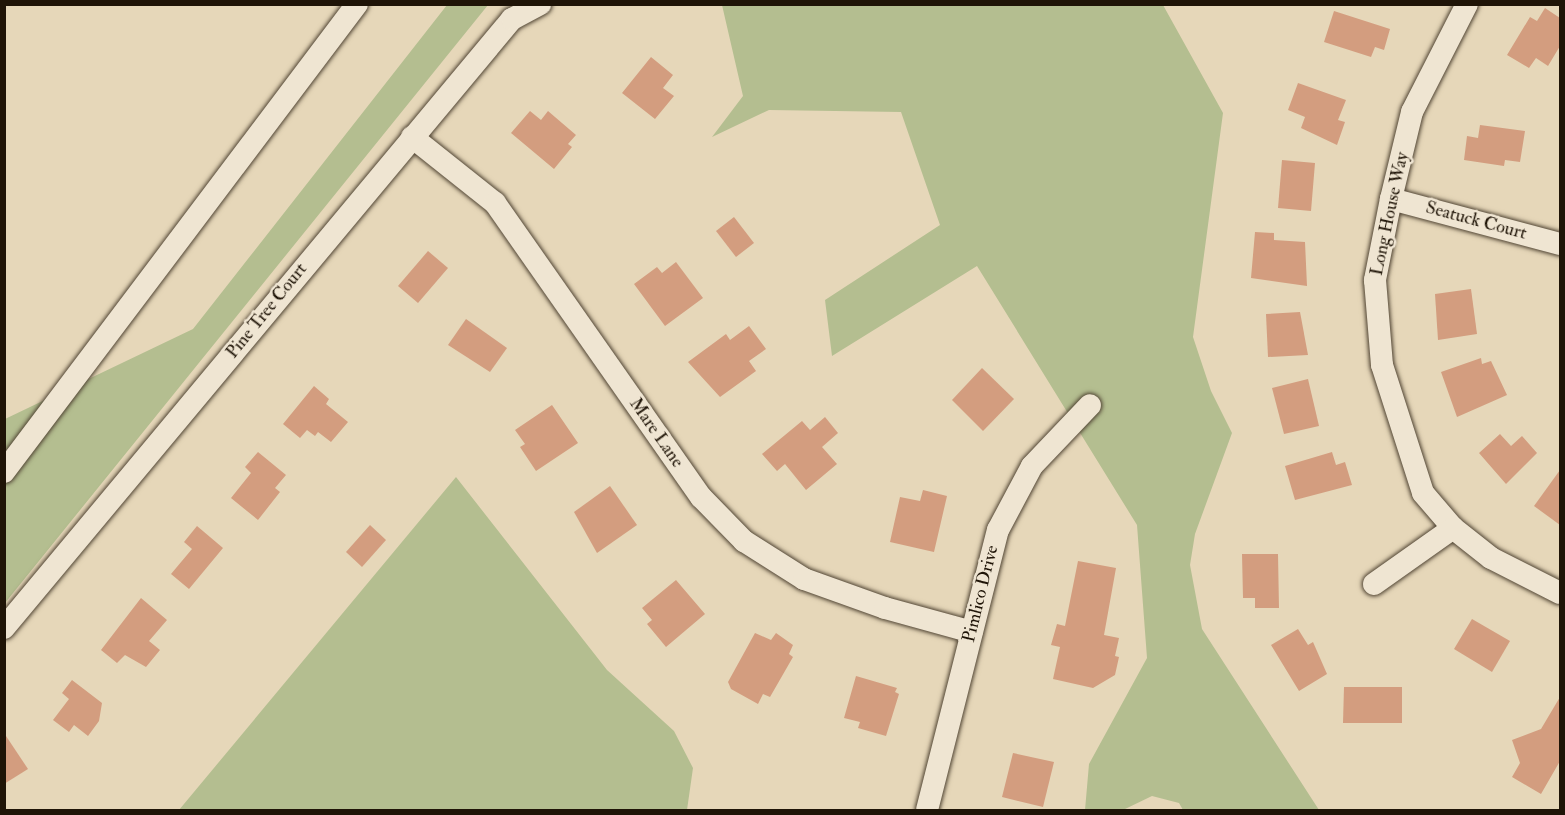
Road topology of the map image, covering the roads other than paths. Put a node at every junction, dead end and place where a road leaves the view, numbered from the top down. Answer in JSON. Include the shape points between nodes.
{"nodes":[{"id":1,"x":357,"y":4,"type":"edge"},
{"id":2,"x":540,"y":4,"type":"edge"},
{"id":3,"x":1467,"y":4,"type":"edge"},
{"id":4,"x":412,"y":136,"type":"junction"},
{"id":5,"x":1391,"y":199,"type":"junction"},
{"id":6,"x":1560,"y":244,"type":"edge"},
{"id":7,"x":1090,"y":405,"type":"dead end"},
{"id":8,"x":4,"y":472,"type":"edge"},
{"id":9,"x":1453,"y":528,"type":"junction"},
{"id":10,"x":1374,"y":584,"type":"dead end"},
{"id":11,"x":1560,"y":593,"type":"edge"},
{"id":12,"x":4,"y":628,"type":"edge"},
{"id":13,"x":972,"y":632,"type":"junction"},
{"id":14,"x":927,"y":810,"type":"edge"}],
"edges":[{"from":1,"to":8,"type":"street"},
{"from":2,"to":4,"type":"street","name":"Pine Tree Court","via":[[512,19]]},
{"from":3,"to":5,"type":"street","name":"Long House Way","via":[[1412,112]]},
{"from":4,"to":12,"type":"street","name":"Pine Tree Court"},
{"from":4,"to":13,"type":"street","name":"Mare Lane","via":[[495,203],[701,497],[744,541],[804,579],[885,608]]},
{"from":5,"to":6,"type":"street","name":"Seatuck Court"},
{"from":5,"to":9,"type":"street","name":"Long House Way","via":[[1376,280],[1382,365],[1423,493]]},
{"from":7,"to":13,"type":"street","name":"Pimlico Drive","via":[[1032,466],[998,530]]},
{"from":9,"to":10,"type":"street"},
{"from":9,"to":11,"type":"street","name":"Long House Way","via":[[1491,558]]},
{"from":13,"to":14,"type":"street","name":"Pimlico Drive"}]}
